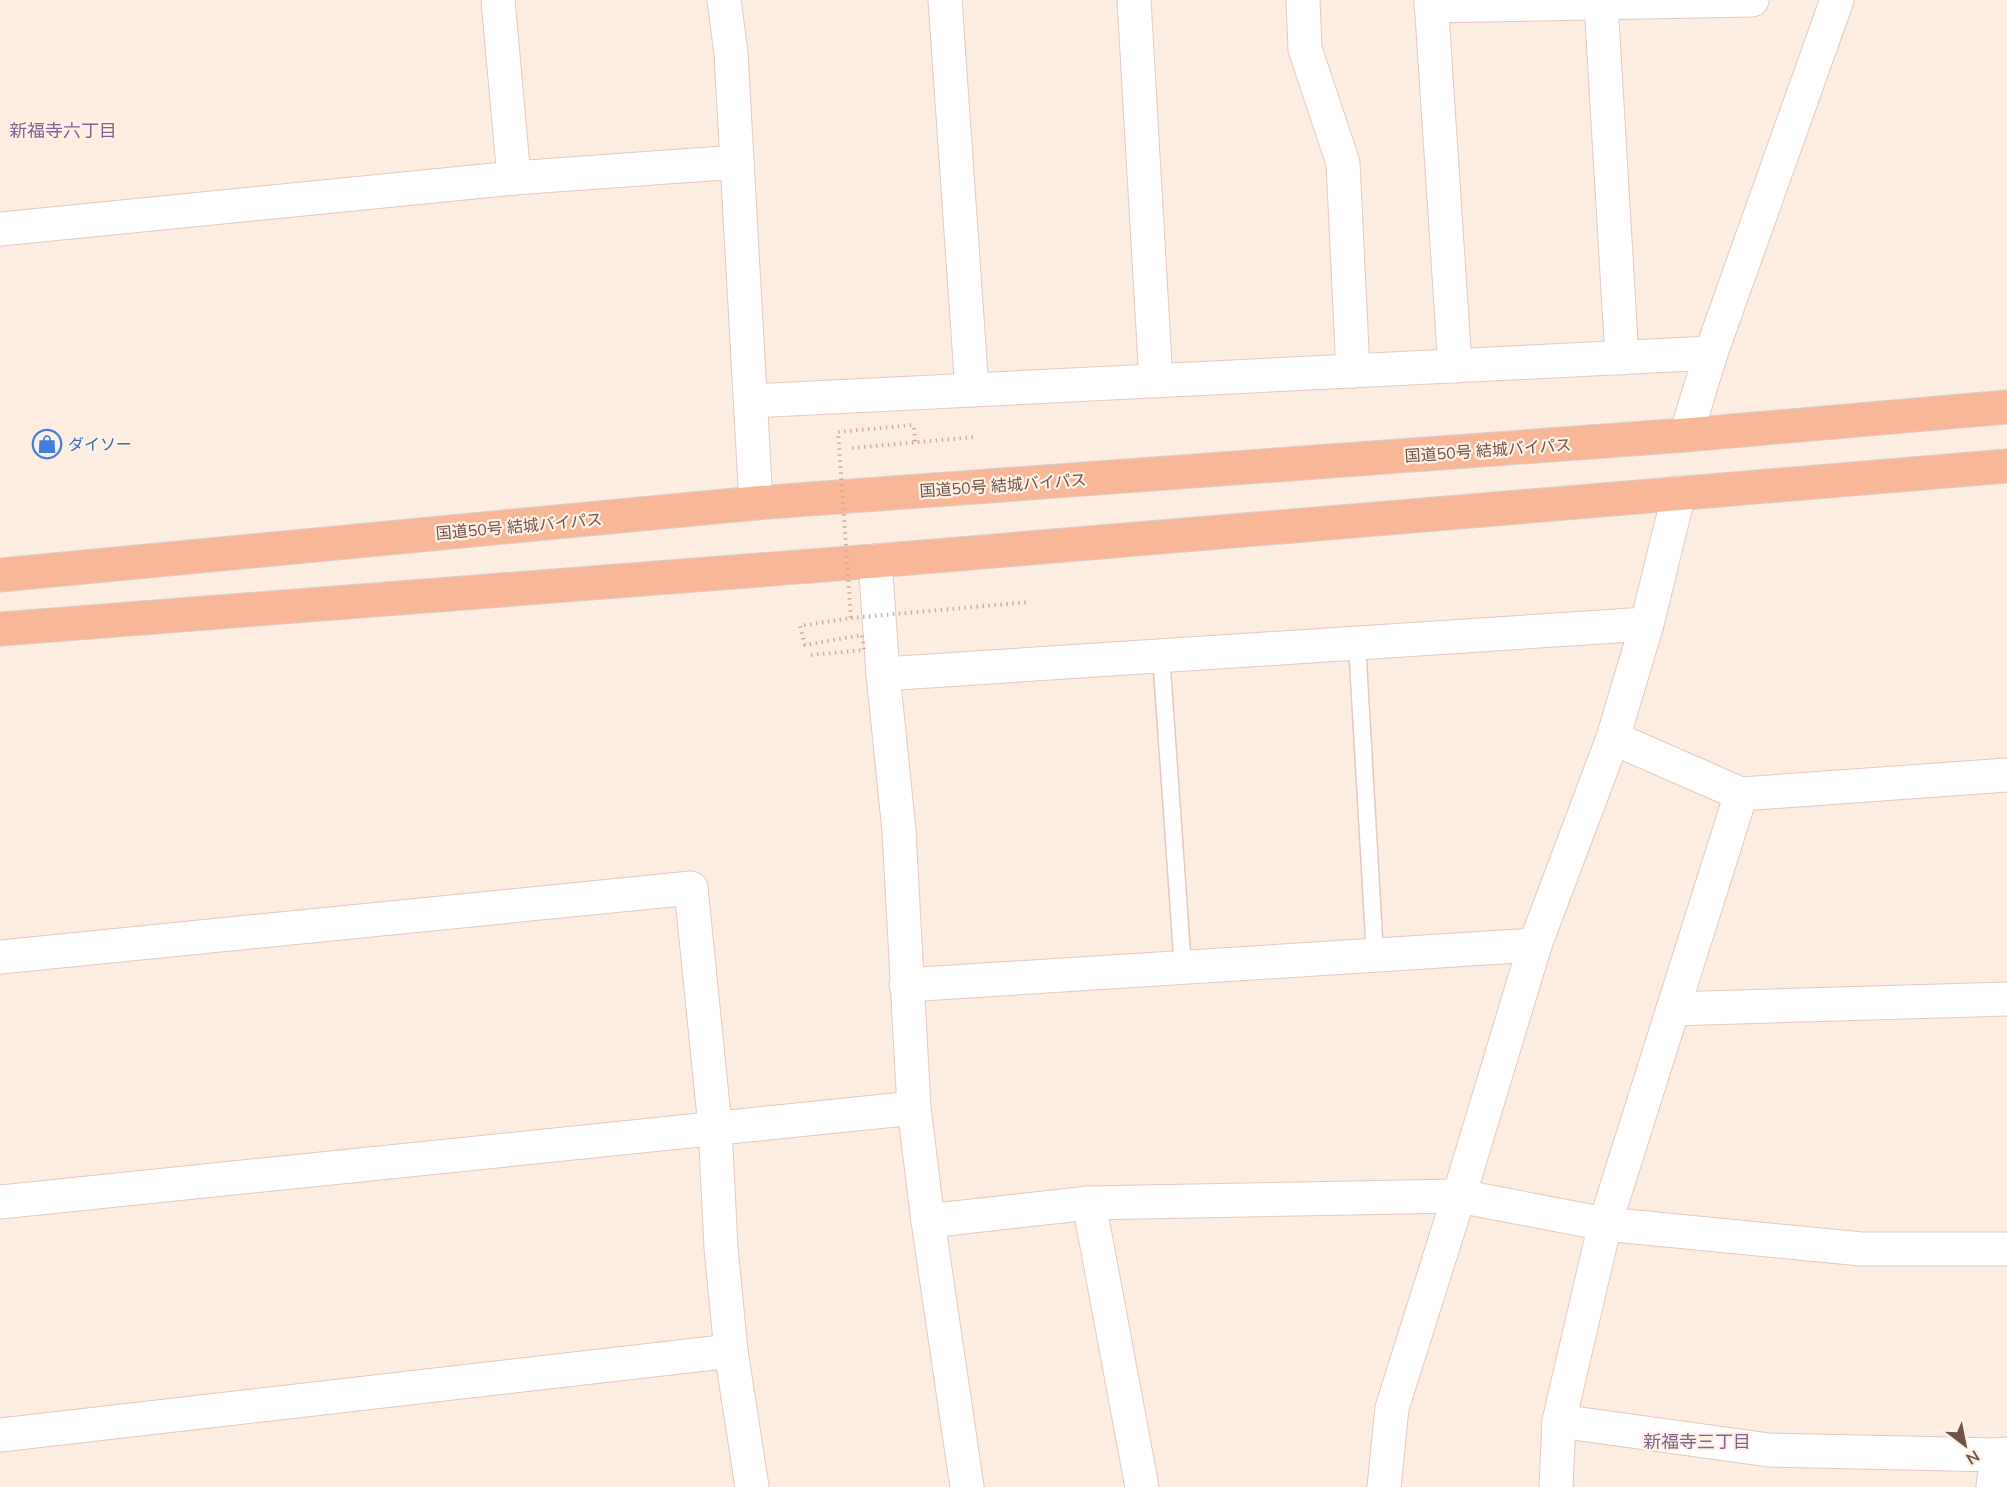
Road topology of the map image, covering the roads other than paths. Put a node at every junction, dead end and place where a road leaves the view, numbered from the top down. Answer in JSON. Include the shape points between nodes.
{"nodes":[{"id":1,"x":498,"y":0,"type":"edge"},
{"id":2,"x":724,"y":0,"type":"edge"},
{"id":3,"x":945,"y":0,"type":"edge"},
{"id":4,"x":1134,"y":0,"type":"edge"},
{"id":5,"x":1304,"y":0,"type":"edge"},
{"id":6,"x":1752,"y":0,"type":"edge"},
{"id":7,"x":1837,"y":0,"type":"edge"},
{"id":8,"x":1431,"y":3,"type":"edge"},
{"id":9,"x":1601,"y":3,"type":"junction"},
{"id":10,"x":737,"y":162,"type":"junction"},
{"id":11,"x":514,"y":178,"type":"junction"},
{"id":12,"x":0,"y":229,"type":"edge"},
{"id":13,"x":1711,"y":353,"type":"junction"},
{"id":14,"x":1622,"y":358,"type":"junction"},
{"id":15,"x":1455,"y":366,"type":"junction"},
{"id":16,"x":1353,"y":371,"type":"junction"},
{"id":17,"x":1156,"y":381,"type":"junction"},
{"id":18,"x":972,"y":390,"type":"junction"},
{"id":19,"x":752,"y":400,"type":"junction"},
{"id":20,"x":2007,"y":407,"type":"edge"},
{"id":21,"x":1686,"y":435,"type":"junction"},
{"id":22,"x":2007,"y":466,"type":"edge"},
{"id":23,"x":1679,"y":493,"type":"junction"},
{"id":24,"x":756,"y":503,"type":"junction"},
{"id":25,"x":875,"y":561,"type":"junction"},
{"id":26,"x":0,"y":575,"type":"edge"},
{"id":27,"x":1647,"y":624,"type":"junction"},
{"id":28,"x":0,"y":629,"type":"edge"},
{"id":29,"x":1357,"y":643,"type":"junction"},
{"id":30,"x":1161,"y":655,"type":"junction"},
{"id":31,"x":883,"y":674,"type":"junction"},
{"id":32,"x":1613,"y":738,"type":"junction"},
{"id":33,"x":2007,"y":775,"type":"edge"},
{"id":34,"x":1742,"y":794,"type":"junction"},
{"id":35,"x":1535,"y":945,"type":"junction"},
{"id":36,"x":1375,"y":955,"type":"junction"},
{"id":37,"x":0,"y":957,"type":"edge"},
{"id":38,"x":1183,"y":968,"type":"junction"},
{"id":39,"x":906,"y":985,"type":"junction"},
{"id":40,"x":2007,"y":999,"type":"edge"},
{"id":41,"x":1673,"y":1009,"type":"junction"},
{"id":42,"x":914,"y":1108,"type":"junction"},
{"id":43,"x":715,"y":1128,"type":"junction"},
{"id":44,"x":1459,"y":1196,"type":"junction"},
{"id":45,"x":0,"y":1202,"type":"edge"},
{"id":46,"x":1089,"y":1203,"type":"junction"},
{"id":47,"x":928,"y":1221,"type":"junction"},
{"id":48,"x":1605,"y":1224,"type":"junction"},
{"id":49,"x":2007,"y":1249,"type":"edge"},
{"id":50,"x":731,"y":1352,"type":"junction"},
{"id":51,"x":1559,"y":1421,"type":"junction"},
{"id":52,"x":0,"y":1435,"type":"edge"},
{"id":53,"x":2002,"y":1454,"type":"edge"},
{"id":54,"x":752,"y":1487,"type":"edge"},
{"id":55,"x":967,"y":1487,"type":"edge"},
{"id":56,"x":1142,"y":1487,"type":"edge"},
{"id":57,"x":1384,"y":1487,"type":"edge"},
{"id":58,"x":1556,"y":1487,"type":"edge"},
{"id":59,"x":1993,"y":1487,"type":"edge"}],
"edges":[{"from":1,"to":11,"type":"street"},
{"from":2,"to":10,"type":"street"},
{"from":3,"to":18,"type":"street"},
{"from":4,"to":17,"type":"street"},
{"from":5,"to":16,"type":"street","via":[[1305,49],[1343,163]]},
{"from":6,"to":9,"type":"street"},
{"from":7,"to":13,"type":"street"},
{"from":8,"to":9,"type":"street"},
{"from":8,"to":15,"type":"street"},
{"from":9,"to":14,"type":"street"},
{"from":10,"to":11,"type":"street"},
{"from":10,"to":19,"type":"street"},
{"from":11,"to":12,"type":"street"},
{"from":13,"to":14,"type":"street"},
{"from":13,"to":21,"type":"street"},
{"from":14,"to":15,"type":"street"},
{"from":15,"to":16,"type":"street"},
{"from":16,"to":17,"type":"street"},
{"from":17,"to":18,"type":"street"},
{"from":18,"to":19,"type":"street"},
{"from":19,"to":24,"type":"street"},
{"from":20,"to":21,"type":"highway","name":"国道50号 結城バイパス"},
{"from":21,"to":24,"type":"highway","name":"国道50号 結城バイパス"},
{"from":22,"to":23,"type":"highway"},
{"from":23,"to":25,"type":"highway"},
{"from":23,"to":27,"type":"street"},
{"from":24,"to":26,"type":"highway","name":"国道50号 結城バイパス"},
{"from":25,"to":28,"type":"highway"},
{"from":25,"to":31,"type":"street"},
{"from":27,"to":29,"type":"street"},
{"from":27,"to":32,"type":"street"},
{"from":29,"to":30,"type":"street"},
{"from":29,"to":36,"type":"lane"},
{"from":30,"to":31,"type":"street"},
{"from":30,"to":38,"type":"lane"},
{"from":31,"to":39,"type":"street","via":[[899,831]]},
{"from":32,"to":34,"type":"street"},
{"from":32,"to":35,"type":"street"},
{"from":33,"to":34,"type":"street"},
{"from":34,"to":41,"type":"street"},
{"from":35,"to":36,"type":"street"},
{"from":35,"to":44,"type":"street"},
{"from":36,"to":38,"type":"street"},
{"from":37,"to":43,"type":"street","via":[[691,888]]},
{"from":38,"to":39,"type":"street"},
{"from":39,"to":42,"type":"street"},
{"from":40,"to":41,"type":"street"},
{"from":41,"to":48,"type":"street"},
{"from":42,"to":43,"type":"street"},
{"from":42,"to":47,"type":"street"},
{"from":43,"to":45,"type":"street"},
{"from":43,"to":50,"type":"street"},
{"from":44,"to":46,"type":"street"},
{"from":44,"to":48,"type":"street"},
{"from":44,"to":57,"type":"street","via":[[1392,1408]]},
{"from":46,"to":47,"type":"street"},
{"from":46,"to":56,"type":"street"},
{"from":47,"to":55,"type":"street"},
{"from":48,"to":49,"type":"street","via":[[1860,1249]]},
{"from":48,"to":51,"type":"street"},
{"from":50,"to":52,"type":"street"},
{"from":50,"to":54,"type":"street"},
{"from":51,"to":53,"type":"street","via":[[1768,1450]]},
{"from":51,"to":58,"type":"street"},
{"from":53,"to":59,"type":"street"}]}
